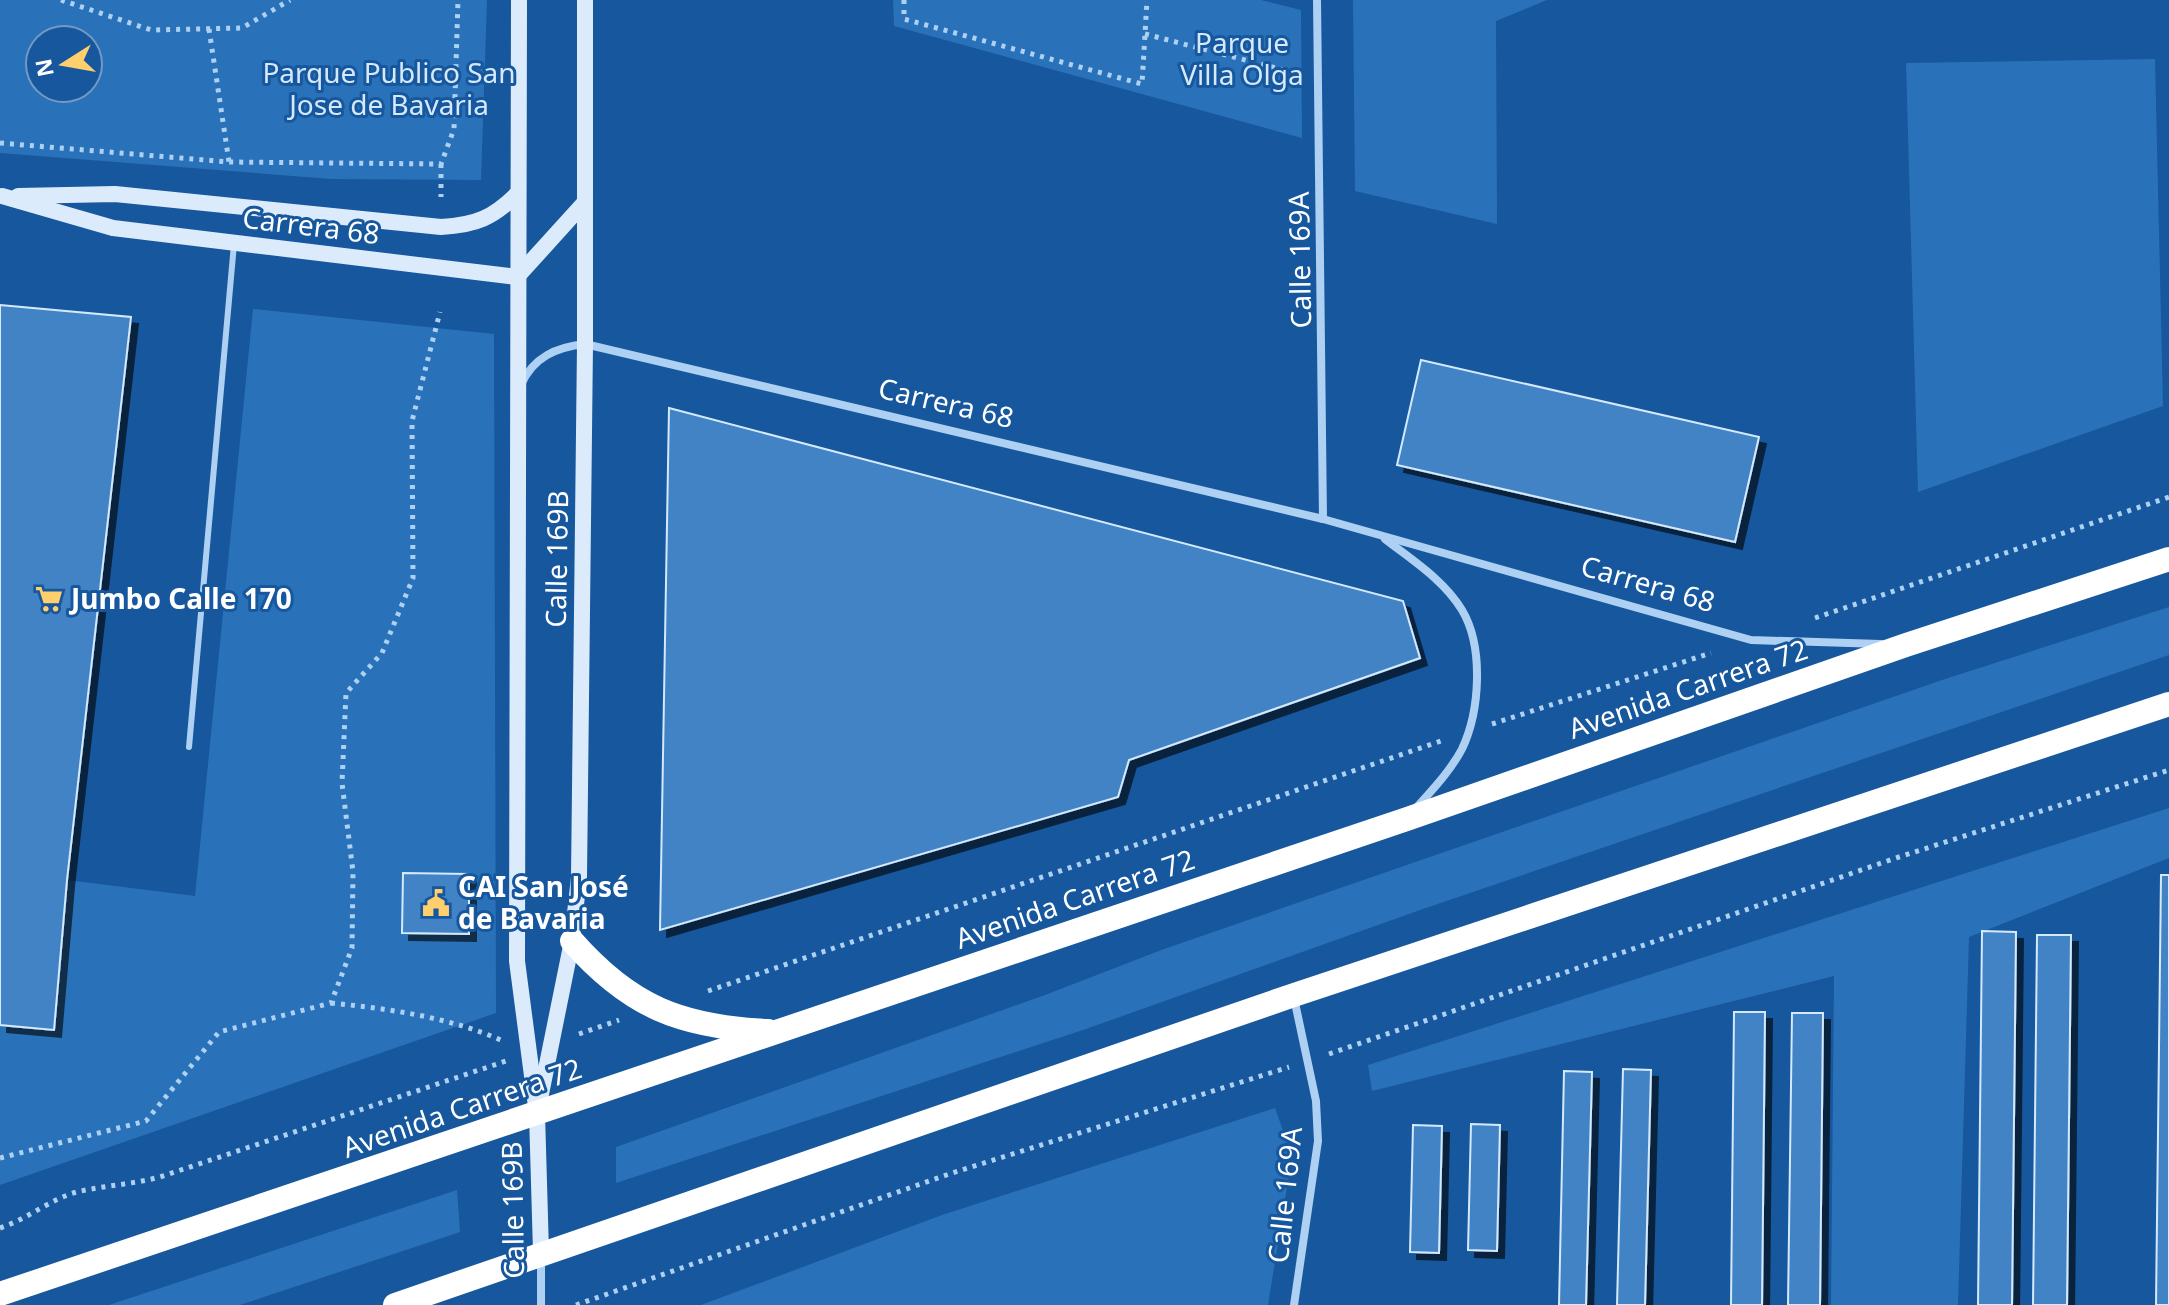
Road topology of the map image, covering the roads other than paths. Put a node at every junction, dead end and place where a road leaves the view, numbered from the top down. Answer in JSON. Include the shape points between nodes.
{"nodes":[{"id":1,"x":519,"y":0,"type":"edge"},
{"id":2,"x":585,"y":0,"type":"edge"},
{"id":3,"x":1317,"y":0,"type":"edge"},
{"id":4,"x":518,"y":193,"type":"junction"},
{"id":5,"x":1,"y":196,"type":"edge"},
{"id":6,"x":584,"y":203,"type":"junction"},
{"id":7,"x":234,"y":242,"type":"junction"},
{"id":8,"x":517,"y":277,"type":"junction"},
{"id":9,"x":585,"y":344,"type":"junction"},
{"id":10,"x":517,"y":394,"type":"junction"},
{"id":11,"x":1323,"y":519,"type":"junction"},
{"id":12,"x":1381,"y":536,"type":"junction"},
{"id":13,"x":2169,"y":559,"type":"edge"},
{"id":14,"x":1906,"y":645,"type":"junction"},
{"id":15,"x":2169,"y":704,"type":"edge"},
{"id":16,"x":189,"y":747,"type":"dead end"},
{"id":17,"x":1407,"y":819,"type":"junction"},
{"id":18,"x":572,"y":941,"type":"junction"},
{"id":19,"x":1294,"y":995,"type":"junction"},
{"id":20,"x":782,"y":1031,"type":"junction"},
{"id":21,"x":537,"y":1114,"type":"junction"},
{"id":22,"x":541,"y":1252,"type":"junction"},
{"id":23,"x":0,"y":1294,"type":"edge"},
{"id":24,"x":395,"y":1305,"type":"edge"},
{"id":25,"x":541,"y":1305,"type":"edge"},
{"id":26,"x":1294,"y":1305,"type":"edge"}],
"edges":[{"from":1,"to":4,"type":"main road","name":"Calle 169B"},
{"from":2,"to":6,"type":"main road","name":"Calle 169B"},
{"from":3,"to":11,"type":"street","name":"Calle 169A"},
{"from":4,"to":5,"type":"main road","name":"Carrera 68","via":[[486,220],[441,227],[115,194]]},
{"from":4,"to":8,"type":"main road","name":"Calle 169B"},
{"from":5,"to":7,"type":"main road","name":"Carrera 68","via":[[113,228]]},
{"from":6,"to":8,"type":"main road"},
{"from":6,"to":9,"type":"main road","name":"Calle 169B"},
{"from":7,"to":8,"type":"main road","name":"Carrera 68"},
{"from":7,"to":16,"type":"lane"},
{"from":8,"to":10,"type":"main road","name":"Calle 169B"},
{"from":9,"to":10,"type":"street","name":"Carrera 68","via":[[550,352],[536,362]]},
{"from":9,"to":11,"type":"street","name":"Carrera 68"},
{"from":9,"to":18,"type":"main road","name":"Calle 169B","via":[[579,877]]},
{"from":10,"to":21,"type":"main road","name":"Calle 169B","via":[[517,961]]},
{"from":11,"to":12,"type":"street","name":"Carrera 68"},
{"from":12,"to":14,"type":"street","name":"Carrera 68","via":[[1751,640]]},
{"from":12,"to":17,"type":"street","name":"Carrera 68","via":[[1439,582],[1462,610],[1474,640],[1470,731],[1460,752]]},
{"from":13,"to":14,"type":"highway","name":"Avenida Carrera 72"},
{"from":14,"to":17,"type":"highway","name":"Avenida Carrera 72"},
{"from":15,"to":19,"type":"highway"},
{"from":17,"to":20,"type":"highway","name":"Avenida Carrera 72"},
{"from":18,"to":20,"type":"highway","via":[[608,979],[652,1008],[715,1028]]},
{"from":18,"to":21,"type":"main road","name":"Calle 169B"},
{"from":19,"to":22,"type":"highway"},
{"from":19,"to":26,"type":"street","name":"Calle 169A","via":[[1318,1141]]},
{"from":20,"to":21,"type":"highway","name":"Avenida Carrera 72"},
{"from":21,"to":22,"type":"main road","name":"Calle 169B"},
{"from":21,"to":23,"type":"highway","name":"Avenida Carrera 72"},
{"from":22,"to":24,"type":"highway"},
{"from":22,"to":25,"type":"street","name":"Calle 169B"}]}
